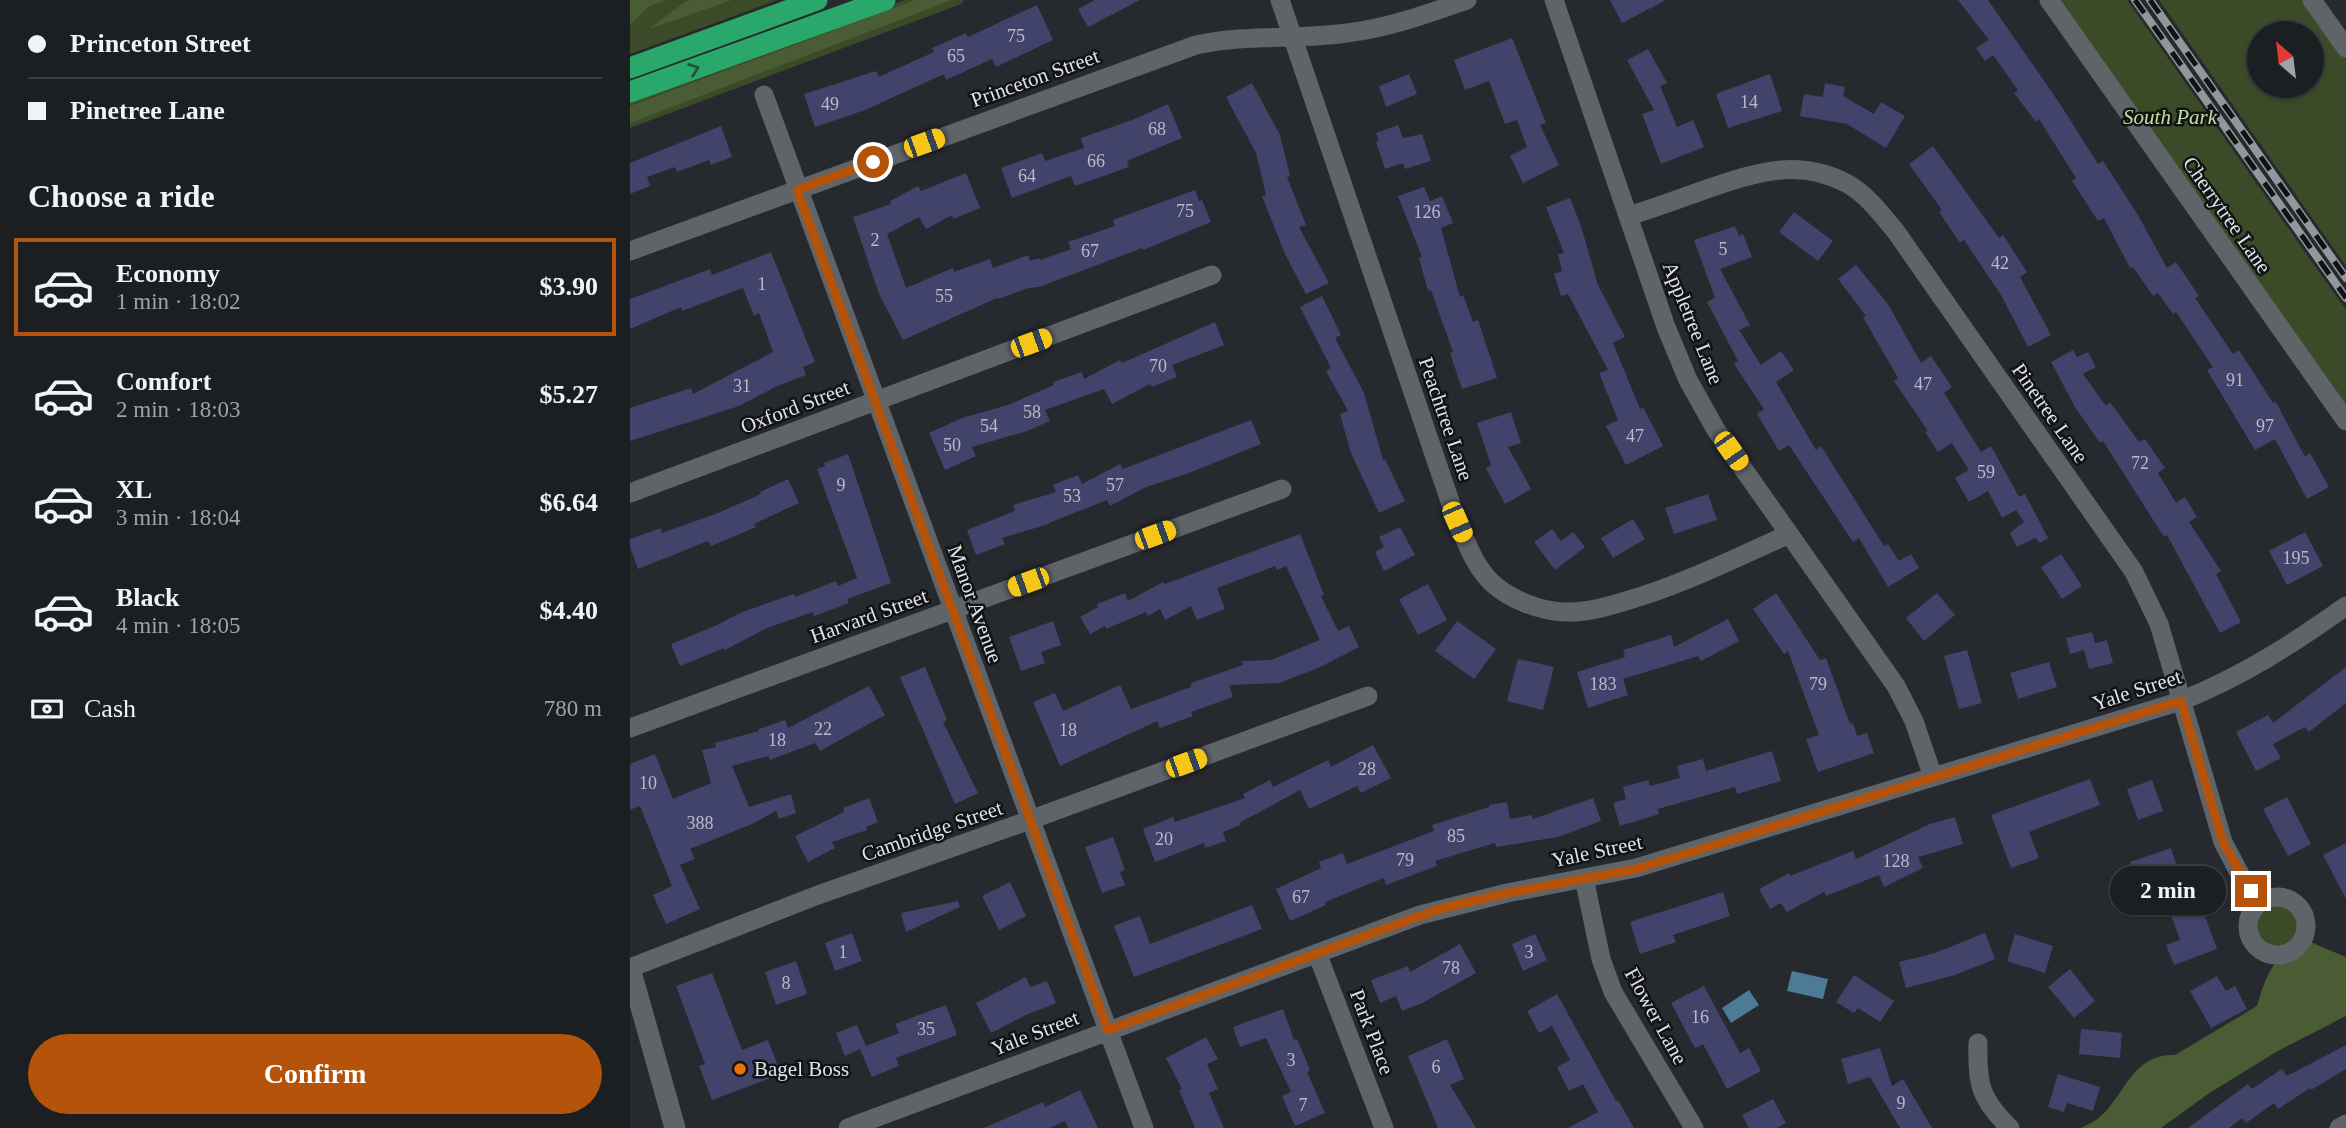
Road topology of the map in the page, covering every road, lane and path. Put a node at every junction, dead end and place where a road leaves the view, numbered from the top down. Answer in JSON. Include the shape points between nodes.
{"nodes":[{"id":1,"x":817,"y":0,"type":"edge"},
{"id":2,"x":886,"y":0,"type":"edge"},
{"id":3,"x":1280,"y":0,"type":"edge"},
{"id":4,"x":1467,"y":0,"type":"edge"},
{"id":5,"x":1554,"y":0,"type":"edge"},
{"id":6,"x":2049,"y":0,"type":"edge"},
{"id":7,"x":2312,"y":0,"type":"edge"},
{"id":8,"x":1292,"y":36,"type":"junction"},
{"id":9,"x":2346,"y":48,"type":"edge"},
{"id":10,"x":630,"y":68,"type":"edge"},
{"id":11,"x":630,"y":92,"type":"edge"},
{"id":12,"x":764,"y":95,"type":"dead end"},
{"id":13,"x":797,"y":190,"type":"junction"},
{"id":14,"x":1629,"y":216,"type":"junction"},
{"id":15,"x":630,"y":251,"type":"edge"},
{"id":16,"x":1212,"y":275,"type":"dead end"},
{"id":17,"x":875,"y":401,"type":"junction"},
{"id":18,"x":2346,"y":421,"type":"edge"},
{"id":19,"x":1282,"y":489,"type":"dead end"},
{"id":20,"x":630,"y":494,"type":"edge"},
{"id":21,"x":1790,"y":534,"type":"junction"},
{"id":22,"x":2346,"y":606,"type":"edge"},
{"id":23,"x":952,"y":610,"type":"junction"},
{"id":24,"x":1368,"y":696,"type":"dead end"},
{"id":25,"x":2181,"y":701,"type":"junction"},
{"id":26,"x":630,"y":728,"type":"edge"},
{"id":27,"x":1933,"y":777,"type":"junction"},
{"id":28,"x":1030,"y":820,"type":"junction"},
{"id":29,"x":1584,"y":878,"type":"junction"},
{"id":30,"x":2262,"y":902,"type":"dead end"},
{"id":31,"x":1317,"y":953,"type":"junction"},
{"id":32,"x":630,"y":968,"type":"edge"},
{"id":33,"x":1108,"y":1030,"type":"junction"},
{"id":34,"x":1978,"y":1043,"type":"dead end"},
{"id":35,"x":2346,"y":1124,"type":"edge"},
{"id":36,"x":675,"y":1128,"type":"edge"},
{"id":37,"x":848,"y":1128,"type":"edge"},
{"id":38,"x":1144,"y":1128,"type":"edge"},
{"id":39,"x":1384,"y":1128,"type":"edge"},
{"id":40,"x":1694,"y":1128,"type":"edge"},
{"id":41,"x":2010,"y":1128,"type":"edge"},
{"id":42,"x":2339,"y":1128,"type":"edge"}],
"edges":[{"from":1,"to":10,"type":"highway"},
{"from":11,"to":2,"type":"highway","one_way":true},
{"from":3,"to":8,"type":"street","name":"Peachtree Lane"},
{"from":4,"to":8,"type":"street","name":"Princeton Street","via":[[1398,24],[1346,34]]},
{"from":5,"to":14,"type":"street","name":"Appletree Lane"},
{"from":6,"to":18,"type":"street","name":"Cherrytree Lane"},
{"from":7,"to":9,"type":"street"},
{"from":8,"to":13,"type":"street","name":"Princeton Street","via":[[1213,41],[1177,51]]},
{"from":8,"to":21,"type":"street","name":"Peachtree Lane","via":[[1457,522],[1476,564],[1492,582],[1506,594],[1541,609],[1587,611],[1686,581]]},
{"from":12,"to":13,"type":"street","name":"Manor Avenue"},
{"from":13,"to":15,"type":"street","name":"Princeton Street"},
{"from":13,"to":17,"type":"street","name":"Manor Avenue"},
{"from":14,"to":21,"type":"street","name":"Appletree Lane","via":[[1688,380],[1716,430]]},
{"from":14,"to":25,"type":"street","name":"Pinetree Lane","via":[[1758,172],[1783,169],[1821,173],[1864,195],[1894,229],[2134,572],[2159,624]]},
{"from":16,"to":17,"type":"street","name":"Oxford Street"},
{"from":17,"to":20,"type":"street","name":"Oxford Street"},
{"from":17,"to":23,"type":"street","name":"Manor Avenue"},
{"from":19,"to":23,"type":"street","name":"Harvard Street"},
{"from":21,"to":27,"type":"street","name":"Appletree Lane","via":[[1896,686]]},
{"from":22,"to":25,"type":"street","name":"Yale Street","via":[[2266,661]]},
{"from":23,"to":26,"type":"street","name":"Harvard Street"},
{"from":23,"to":28,"type":"street","name":"Manor Avenue"},
{"from":24,"to":28,"type":"street","name":"Cambridge Street"},
{"from":25,"to":27,"type":"street","name":"Yale Street"},
{"from":25,"to":30,"type":"street","name":"Pinetree Lane","via":[[2223,842],[2243,880]]},
{"from":27,"to":29,"type":"street","name":"Yale Street","via":[[1636,869]]},
{"from":28,"to":32,"type":"street","name":"Cambridge Street"},
{"from":28,"to":33,"type":"street","name":"Manor Avenue"},
{"from":29,"to":31,"type":"street","name":"Yale Street","via":[[1439,909]]},
{"from":29,"to":40,"type":"street","name":"Flower Lane","via":[[1613,992]]},
{"from":31,"to":33,"type":"street","name":"Yale Street"},
{"from":31,"to":39,"type":"street","name":"Park Place"},
{"from":32,"to":36,"type":"main road"},
{"from":33,"to":37,"type":"street","name":"Yale Street"},
{"from":33,"to":38,"type":"street","name":"Manor Avenue"},
{"from":34,"to":41,"type":"street","via":[[1980,1087],[1986,1102]]},
{"from":35,"to":42,"type":"street"}]}
